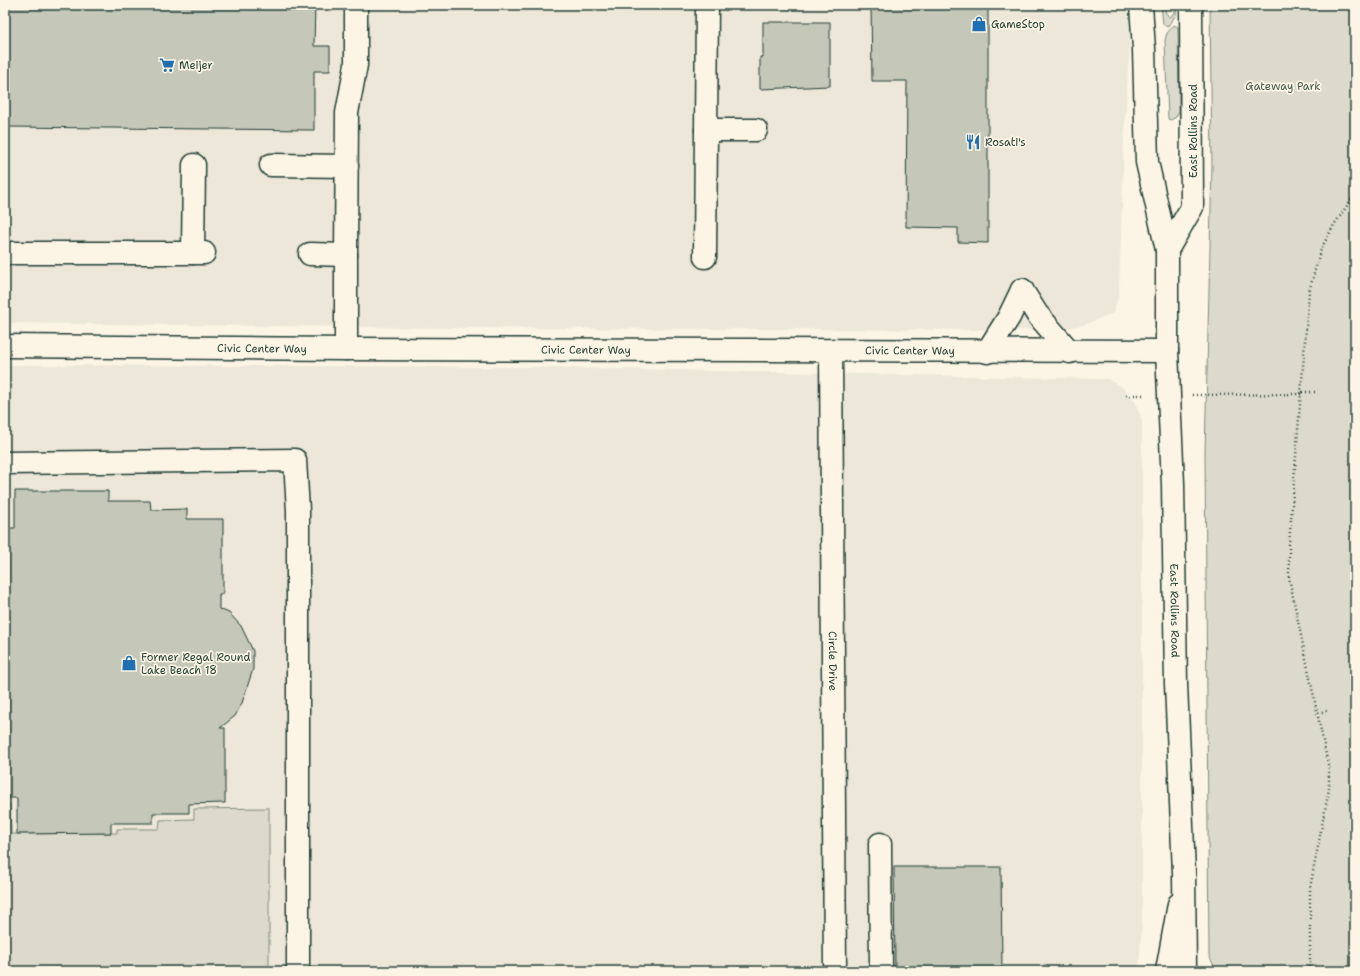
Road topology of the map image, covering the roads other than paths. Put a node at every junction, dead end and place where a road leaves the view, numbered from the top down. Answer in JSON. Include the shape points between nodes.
{"nodes":[{"id":1,"x":356,"y":5,"type":"edge"},
{"id":2,"x":707,"y":5,"type":"edge"},
{"id":3,"x":1141,"y":5,"type":"edge"},
{"id":4,"x":1191,"y":5,"type":"edge"},
{"id":5,"x":706,"y":130,"type":"junction"},
{"id":6,"x":756,"y":130,"type":"dead end"},
{"id":7,"x":194,"y":165,"type":"dead end"},
{"id":8,"x":271,"y":165,"type":"dead end"},
{"id":9,"x":347,"y":166,"type":"junction"},
{"id":10,"x":1167,"y":250,"type":"junction"},
{"id":11,"x":5,"y":253,"type":"edge"},
{"id":12,"x":310,"y":254,"type":"dead end"},
{"id":13,"x":346,"y":256,"type":"junction"},
{"id":14,"x":705,"y":257,"type":"dead end"},
{"id":15,"x":5,"y":346,"type":"edge"},
{"id":16,"x":346,"y":349,"type":"junction"},
{"id":17,"x":831,"y":351,"type":"junction"},
{"id":18,"x":1167,"y":351,"type":"junction"},
{"id":19,"x":987,"y":352,"type":"junction"},
{"id":20,"x":1070,"y":352,"type":"junction"},
{"id":21,"x":5,"y":463,"type":"edge"},
{"id":22,"x":880,"y":844,"type":"dead end"},
{"id":23,"x":1184,"y":873,"type":"junction"},
{"id":24,"x":298,"y":971,"type":"edge"},
{"id":25,"x":835,"y":971,"type":"edge"},
{"id":26,"x":881,"y":971,"type":"edge"},
{"id":27,"x":1167,"y":971,"type":"edge"},
{"id":28,"x":1185,"y":971,"type":"edge"}],
"edges":[{"from":1,"to":9,"type":"main road","via":[[356,65],[347,113]]},
{"from":2,"to":5,"type":"main road"},
{"from":3,"to":10,"type":"main road","name":"East Rollins Road","via":[[1147,162]]},
{"from":4,"to":10,"type":"main road","name":"East Rollins Road","via":[[1192,207]]},
{"from":5,"to":6,"type":"main road"},
{"from":5,"to":14,"type":"main road"},
{"from":7,"to":11,"type":"main road","via":[[199,253]]},
{"from":8,"to":9,"type":"main road"},
{"from":9,"to":13,"type":"main road"},
{"from":10,"to":18,"type":"main road","name":"East Rollins Road"},
{"from":12,"to":13,"type":"main road"},
{"from":13,"to":16,"type":"main road"},
{"from":15,"to":16,"type":"main road","name":"Civic Center Way"},
{"from":16,"to":17,"type":"main road","name":"Civic Center Way"},
{"from":17,"to":19,"type":"main road","name":"Civic Center Way"},
{"from":17,"to":25,"type":"main road","name":"Circle Drive"},
{"from":18,"to":20,"type":"main road","name":"Civic Center Way"},
{"from":18,"to":23,"type":"main road","name":"East Rollins Road"},
{"from":19,"to":20,"type":"main road","name":"Civic Center Way"},
{"from":19,"to":20,"type":"main road","via":[[1022,290],[1037,314]]},
{"from":21,"to":24,"type":"main road","via":[[295,460],[298,511]]},
{"from":22,"to":26,"type":"main road"},
{"from":23,"to":27,"type":"main road"},
{"from":23,"to":28,"type":"main road","name":"East Rollins Road"}]}
